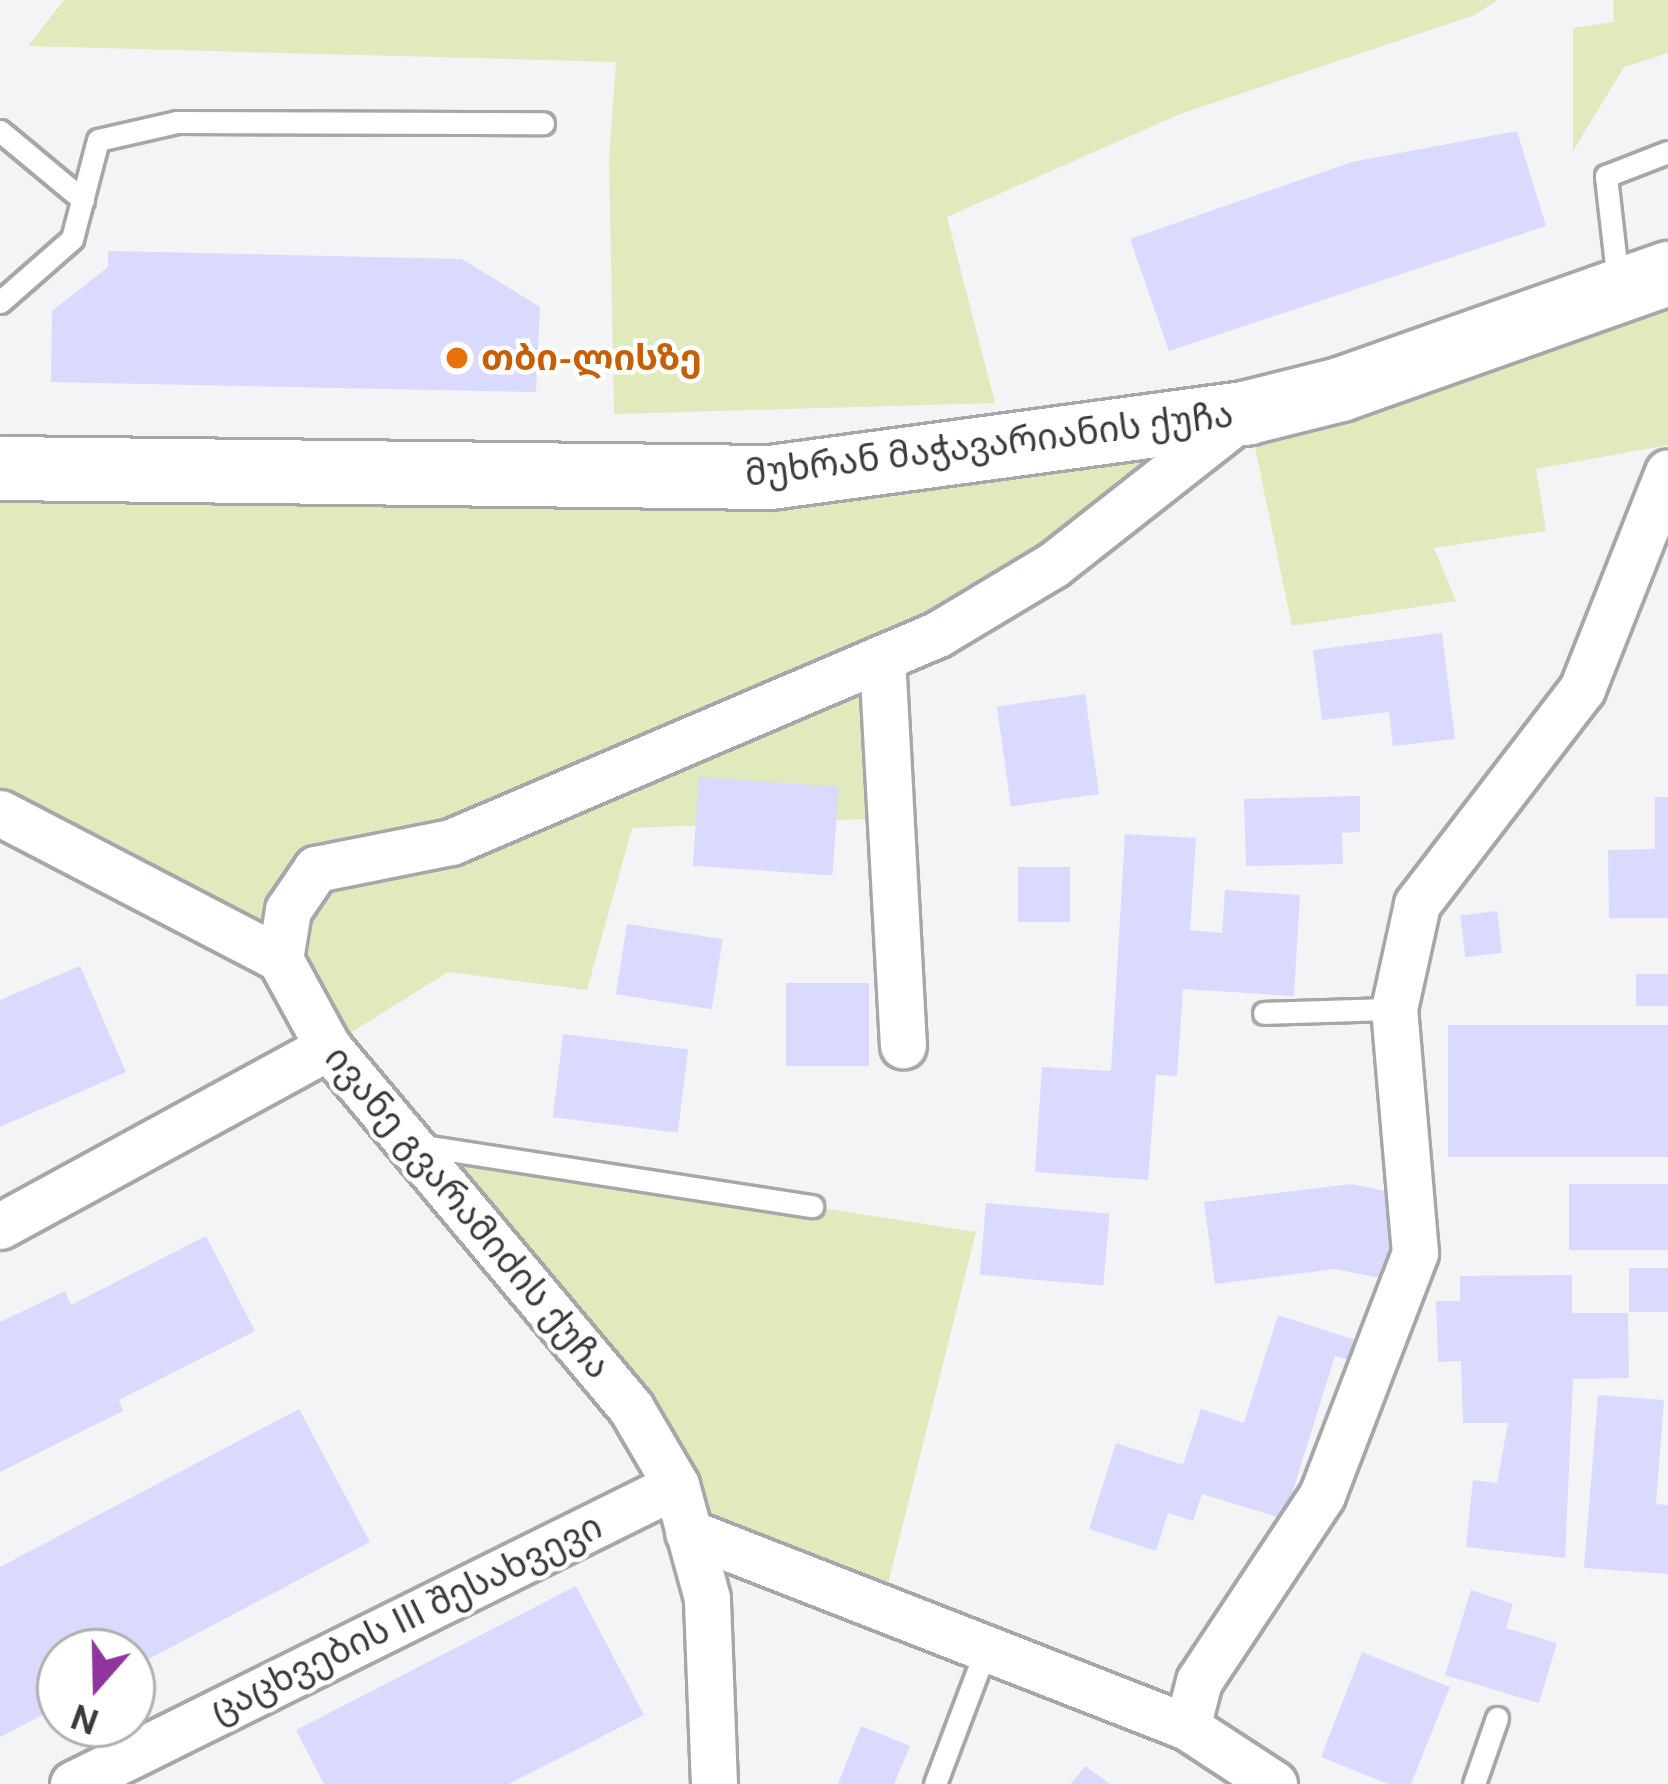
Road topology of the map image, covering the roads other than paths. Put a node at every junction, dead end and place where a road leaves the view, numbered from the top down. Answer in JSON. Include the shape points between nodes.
{"nodes":[{"id":1,"x":543,"y":123,"type":"dead end"},
{"id":2,"x":0,"y":131,"type":"edge"},
{"id":3,"x":1668,"y":152,"type":"edge"},
{"id":4,"x":82,"y":200,"type":"junction"},
{"id":5,"x":1644,"y":280,"type":"edge"},
{"id":6,"x":0,"y":302,"type":"edge"},
{"id":7,"x":1248,"y":412,"type":"junction"},
{"id":8,"x":0,"y":468,"type":"edge"},
{"id":9,"x":1668,"y":472,"type":"edge"},
{"id":10,"x":882,"y":658,"type":"junction"},
{"id":11,"x":0,"y":813,"type":"edge"},
{"id":12,"x":280,"y":959,"type":"junction"},
{"id":13,"x":1394,"y":1010,"type":"junction"},
{"id":14,"x":1264,"y":1013,"type":"dead end"},
{"id":15,"x":903,"y":1045,"type":"dead end"},
{"id":16,"x":328,"y":1047,"type":"junction"},
{"id":17,"x":417,"y":1144,"type":"junction"},
{"id":18,"x":812,"y":1206,"type":"dead end"},
{"id":19,"x":0,"y":1226,"type":"edge"},
{"id":20,"x":676,"y":1485,"type":"junction"},
{"id":21,"x":688,"y":1532,"type":"junction"},
{"id":22,"x":986,"y":1649,"type":"junction"},
{"id":23,"x":1497,"y":1718,"type":"dead end"},
{"id":24,"x":1187,"y":1727,"type":"junction"},
{"id":25,"x":73,"y":1784,"type":"edge"},
{"id":26,"x":715,"y":1784,"type":"edge"},
{"id":27,"x":935,"y":1784,"type":"edge"},
{"id":28,"x":1274,"y":1784,"type":"edge"},
{"id":29,"x":1474,"y":1784,"type":"edge"}],
"edges":[{"from":1,"to":4,"type":"lane","via":[[177,122],[98,140]]},
{"from":2,"to":4,"type":"lane"},
{"from":3,"to":5,"type":"lane","via":[[1606,176]]},
{"from":4,"to":6,"type":"lane","via":[[72,239]]},
{"from":5,"to":7,"type":"main road","name":"მუხრან მაჭავარიანის ქუჩა","via":[[1340,388]]},
{"from":7,"to":8,"type":"main road","name":"მუხრან მაჭავარიანის ქუჩა","via":[[770,477]]},
{"from":7,"to":10,"type":"street","via":[[1053,565]]},
{"from":9,"to":13,"type":"street","via":[[1582,688],[1417,904]]},
{"from":10,"to":12,"type":"street","via":[[451,842],[316,869],[288,910]]},
{"from":10,"to":15,"type":"street"},
{"from":11,"to":12,"type":"street"},
{"from":12,"to":16,"type":"street","name":"ივანე გვარამიძის ქუჩა"},
{"from":13,"to":14,"type":"lane"},
{"from":13,"to":24,"type":"street","via":[[1415,1252],[1322,1495],[1199,1681]]},
{"from":16,"to":17,"type":"street","name":"ივანე გვარამიძის ქუჩა"},
{"from":16,"to":19,"type":"street"},
{"from":17,"to":18,"type":"lane"},
{"from":17,"to":20,"type":"street","name":"ივანე გვარამიძის ქუჩა","via":[[631,1408]]},
{"from":20,"to":21,"type":"street","name":"ივანე გვარამიძის ქუჩა"},
{"from":20,"to":25,"type":"street","name":"ცაცხვების III შესახვევი"},
{"from":21,"to":22,"type":"street"},
{"from":21,"to":26,"type":"street","name":"ივანე გვარამიძის ქუჩა","via":[[706,1598]]},
{"from":22,"to":24,"type":"street"},
{"from":22,"to":27,"type":"lane"},
{"from":23,"to":29,"type":"lane"},
{"from":24,"to":28,"type":"street"}]}
